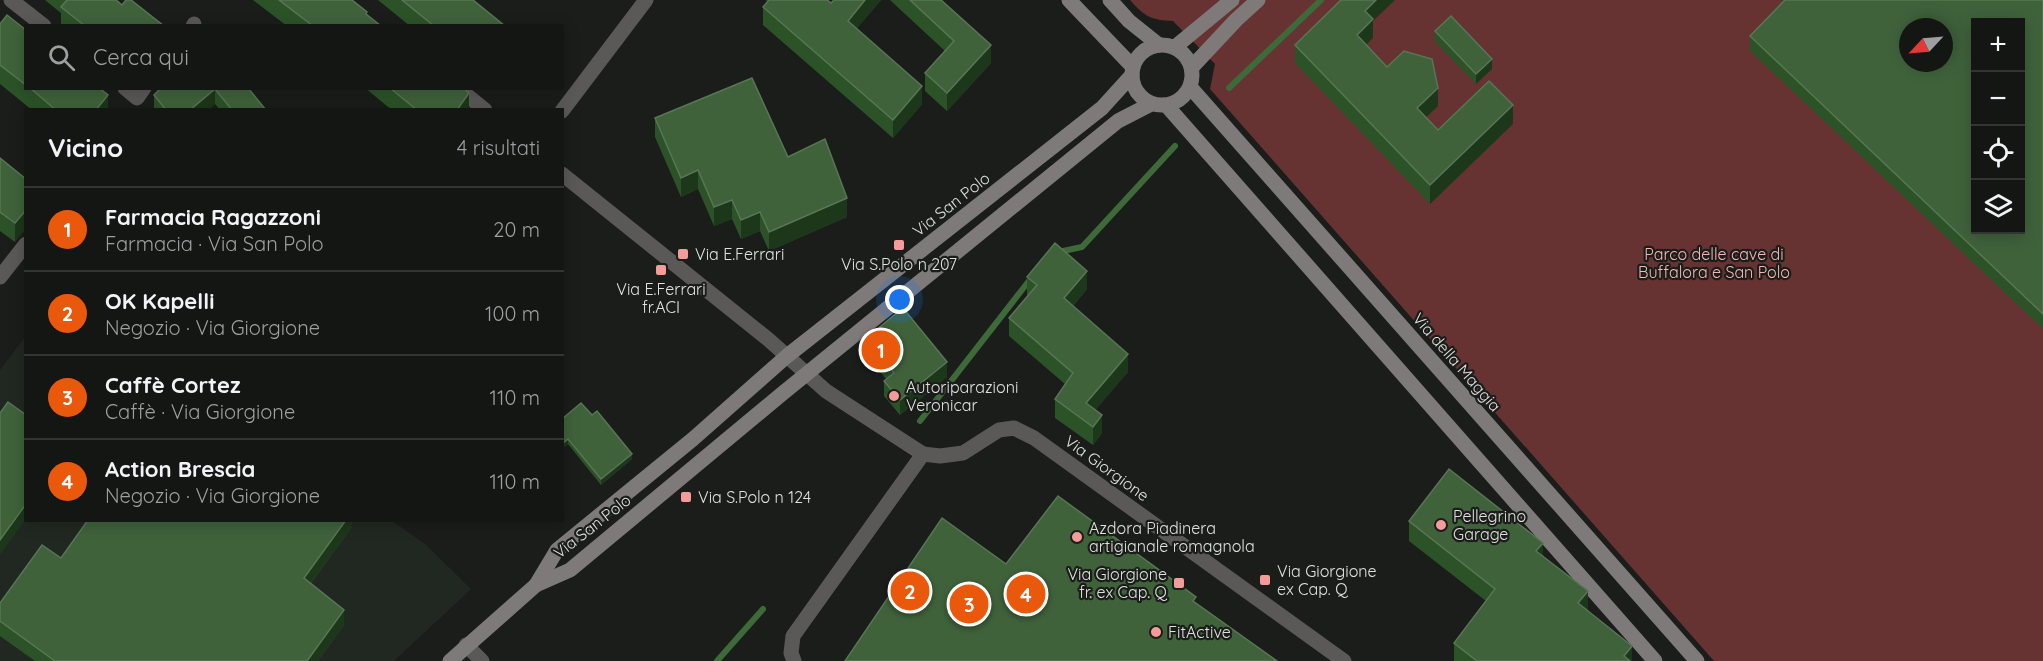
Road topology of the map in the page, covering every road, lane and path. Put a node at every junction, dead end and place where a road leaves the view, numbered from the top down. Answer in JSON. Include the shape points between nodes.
{"nodes":[{"id":1,"x":11,"y":0,"type":"edge"},
{"id":2,"x":646,"y":0,"type":"edge"},
{"id":3,"x":1069,"y":0,"type":"edge"},
{"id":4,"x":1110,"y":0,"type":"edge"},
{"id":5,"x":1232,"y":0,"type":"edge"},
{"id":6,"x":1258,"y":0,"type":"edge"},
{"id":7,"x":41,"y":24,"type":"edge"},
{"id":8,"x":1159,"y":45,"type":"junction"},
{"id":9,"x":1175,"y":47,"type":"junction"},
{"id":10,"x":1192,"y":67,"type":"junction"},
{"id":11,"x":1132,"y":71,"type":"junction"},
{"id":12,"x":1191,"y":88,"type":"junction"},
{"id":13,"x":127,"y":90,"type":"edge"},
{"id":14,"x":143,"y":90,"type":"edge"},
{"id":15,"x":460,"y":90,"type":"edge"},
{"id":16,"x":1151,"y":104,"type":"junction"},
{"id":17,"x":1167,"y":106,"type":"junction"},
{"id":18,"x":483,"y":108,"type":"edge"},
{"id":19,"x":564,"y":108,"type":"edge"},
{"id":20,"x":564,"y":176,"type":"edge"},
{"id":21,"x":24,"y":245,"type":"edge"},
{"id":22,"x":6,"y":258,"type":"edge"},
{"id":23,"x":0,"y":277,"type":"edge"},
{"id":24,"x":787,"y":356,"type":"junction"},
{"id":25,"x":806,"y":374,"type":"junction"},
{"id":26,"x":923,"y":454,"type":"junction"},
{"id":27,"x":536,"y":585,"type":"junction"},
{"id":28,"x":466,"y":645,"type":"junction"},
{"id":29,"x":1323,"y":655,"type":"edge"},
{"id":30,"x":450,"y":661,"type":"edge"},
{"id":31,"x":482,"y":661,"type":"edge"},
{"id":32,"x":794,"y":661,"type":"edge"},
{"id":33,"x":1344,"y":661,"type":"edge"},
{"id":34,"x":1655,"y":661,"type":"edge"},
{"id":35,"x":1697,"y":661,"type":"edge"}],
"edges":[{"from":1,"to":7,"type":"street"},
{"from":2,"to":19,"type":"street"},
{"from":3,"to":11,"type":"main road"},
{"from":4,"to":8,"type":"main road"},
{"from":5,"to":9,"type":"main road"},
{"from":6,"to":10,"type":"main road"},
{"from":8,"to":9,"type":"main road"},
{"from":8,"to":11,"type":"main road","name":"Via San Polo","via":[[1143,52]]},
{"from":9,"to":10,"type":"main road"},
{"from":10,"to":12,"type":"main road"},
{"from":11,"to":16,"type":"main road","via":[[1135,88]]},
{"from":11,"to":24,"type":"main road","name":"Via San Polo","via":[[1102,108]]},
{"from":12,"to":17,"type":"main road","via":[[1183,99]]},
{"from":12,"to":35,"type":"main road","name":"Via della Maggia"},
{"from":13,"to":14,"type":"street","via":[[137,98]]},
{"from":15,"to":18,"type":"street"},
{"from":16,"to":17,"type":"main road"},
{"from":16,"to":25,"type":"main road","name":"Via San Polo","via":[[1118,121]]},
{"from":17,"to":34,"type":"main road"},
{"from":20,"to":24,"type":"street"},
{"from":21,"to":22,"type":"street"},
{"from":22,"to":23,"type":"street"},
{"from":24,"to":25,"type":"street"},
{"from":24,"to":27,"type":"main road","name":"Via San Polo","via":[[557,550]]},
{"from":25,"to":26,"type":"street","via":[[826,392]]},
{"from":25,"to":27,"type":"main road","name":"Via San Polo","via":[[570,570]]},
{"from":26,"to":29,"type":"street","name":"Via Giorgione","via":[[963,453],[999,430],[1014,428],[1034,438]]},
{"from":26,"to":32,"type":"street","via":[[793,636]]},
{"from":27,"to":28,"type":"main road","name":"Via San Polo"},
{"from":28,"to":30,"type":"main road","name":"Via San Polo"},
{"from":28,"to":31,"type":"street"},
{"from":29,"to":33,"type":"street","name":"Via Giorgione"}]}
